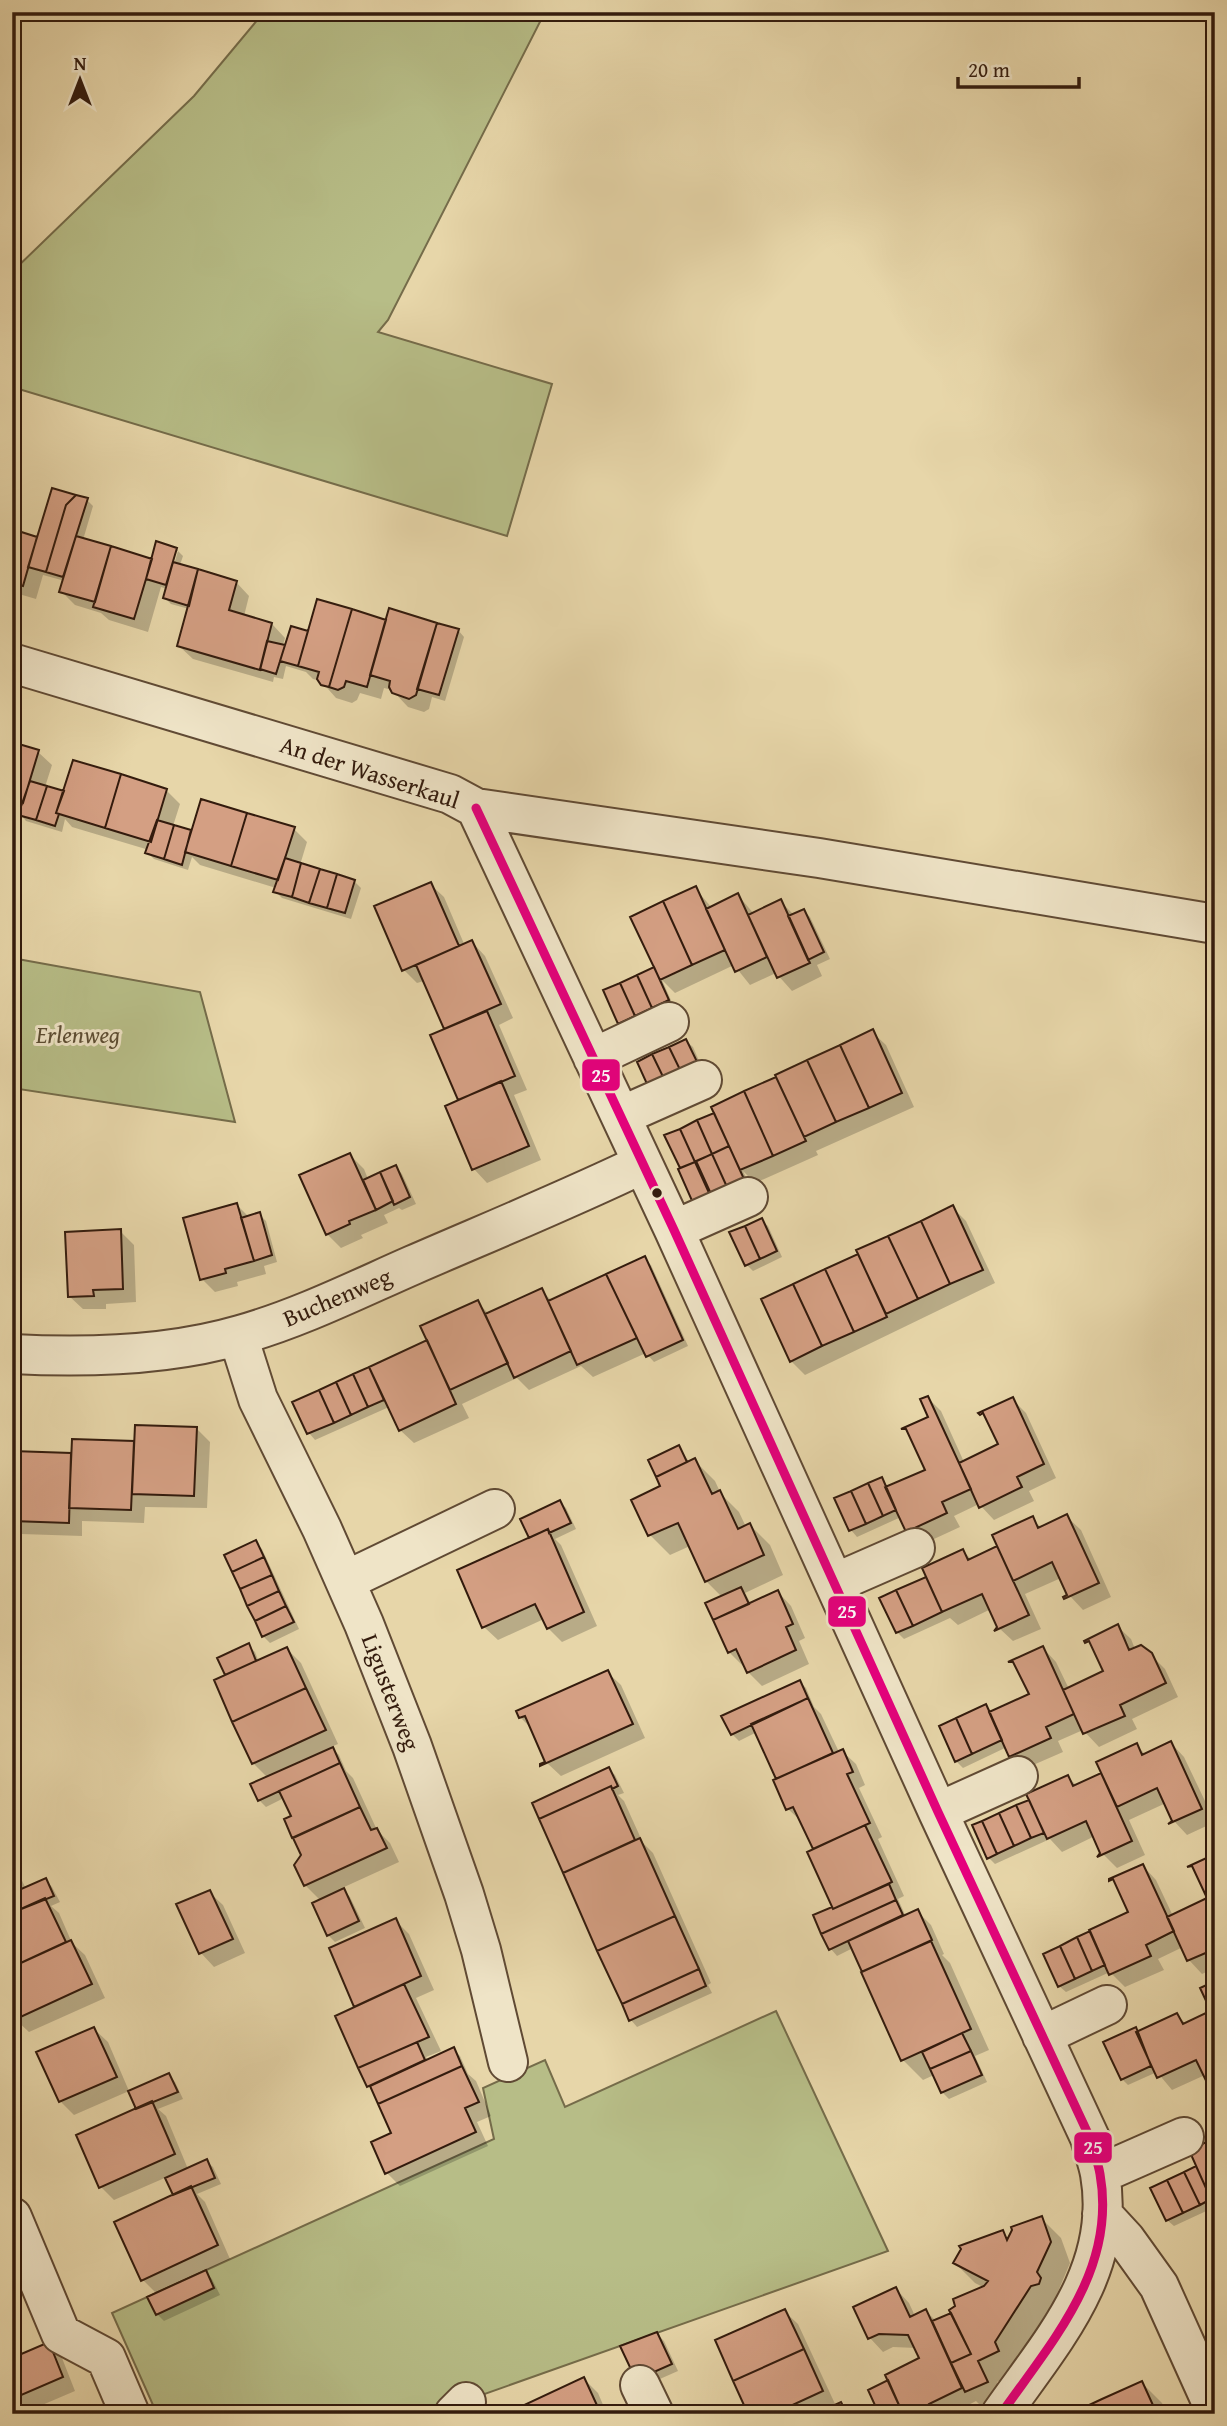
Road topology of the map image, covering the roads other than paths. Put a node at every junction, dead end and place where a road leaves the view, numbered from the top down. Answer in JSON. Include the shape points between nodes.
{"nodes":[{"id":1,"x":12,"y":663,"type":"edge"},
{"id":2,"x":476,"y":808,"type":"junction"},
{"id":3,"x":1215,"y":924,"type":"edge"},
{"id":4,"x":668,"y":1022,"type":"dead end"},
{"id":5,"x":593,"y":1058,"type":"junction"},
{"id":6,"x":702,"y":1080,"type":"dead end"},
{"id":7,"x":621,"y":1116,"type":"junction"},
{"id":8,"x":642,"y":1164,"type":"junction"},
{"id":9,"x":748,"y":1197,"type":"dead end"},
{"id":10,"x":674,"y":1230,"type":"junction"},
{"id":11,"x":238,"y":1336,"type":"junction"},
{"id":12,"x":12,"y":1354,"type":"edge"},
{"id":13,"x":495,"y":1509,"type":"dead end"},
{"id":14,"x":915,"y":1548,"type":"dead end"},
{"id":15,"x":345,"y":1581,"type":"junction"},
{"id":16,"x":835,"y":1583,"type":"junction"},
{"id":17,"x":1018,"y":1776,"type":"dead end"},
{"id":18,"x":938,"y":1812,"type":"junction"},
{"id":19,"x":1107,"y":2005,"type":"dead end"},
{"id":20,"x":1042,"y":2036,"type":"junction"},
{"id":21,"x":508,"y":2062,"type":"dead end"},
{"id":22,"x":1184,"y":2137,"type":"dead end"},
{"id":23,"x":1100,"y":2174,"type":"junction"},
{"id":24,"x":1102,"y":2214,"type":"junction"},
{"id":25,"x":12,"y":2217,"type":"edge"},
{"id":26,"x":1215,"y":2410,"type":"edge"},
{"id":27,"x":130,"y":2414,"type":"edge"},
{"id":28,"x":1001,"y":2414,"type":"edge"}],
"edges":[{"from":1,"to":2,"type":"street","name":"An der Wasserkaul","via":[[450,794]]},
{"from":2,"to":3,"type":"street","name":"An der Wasserkaul","via":[[819,858]]},
{"from":2,"to":5,"type":"street"},
{"from":4,"to":5,"type":"street"},
{"from":5,"to":7,"type":"street"},
{"from":6,"to":7,"type":"street"},
{"from":7,"to":8,"type":"street"},
{"from":8,"to":10,"type":"street"},
{"from":8,"to":11,"type":"street","name":"Buchenweg","via":[[299,1315]]},
{"from":9,"to":10,"type":"street"},
{"from":10,"to":16,"type":"street"},
{"from":11,"to":12,"type":"street","name":"Buchenweg","via":[[139,1352]]},
{"from":11,"to":15,"type":"street","name":"Ligusterweg","via":[[258,1399]]},
{"from":13,"to":15,"type":"street"},
{"from":14,"to":16,"type":"street"},
{"from":15,"to":21,"type":"street","name":"Ligusterweg","via":[[445,1838],[481,1950]]},
{"from":16,"to":18,"type":"street"},
{"from":17,"to":18,"type":"street"},
{"from":18,"to":20,"type":"street"},
{"from":19,"to":20,"type":"street"},
{"from":20,"to":23,"type":"street","via":[[1090,2138]]},
{"from":22,"to":23,"type":"street"},
{"from":23,"to":24,"type":"street"},
{"from":24,"to":26,"type":"street","via":[[1159,2286]]},
{"from":24,"to":28,"type":"street","via":[[1089,2278],[1075,2308]]},
{"from":25,"to":27,"type":"street","via":[[61,2333],[106,2358]]}]}
